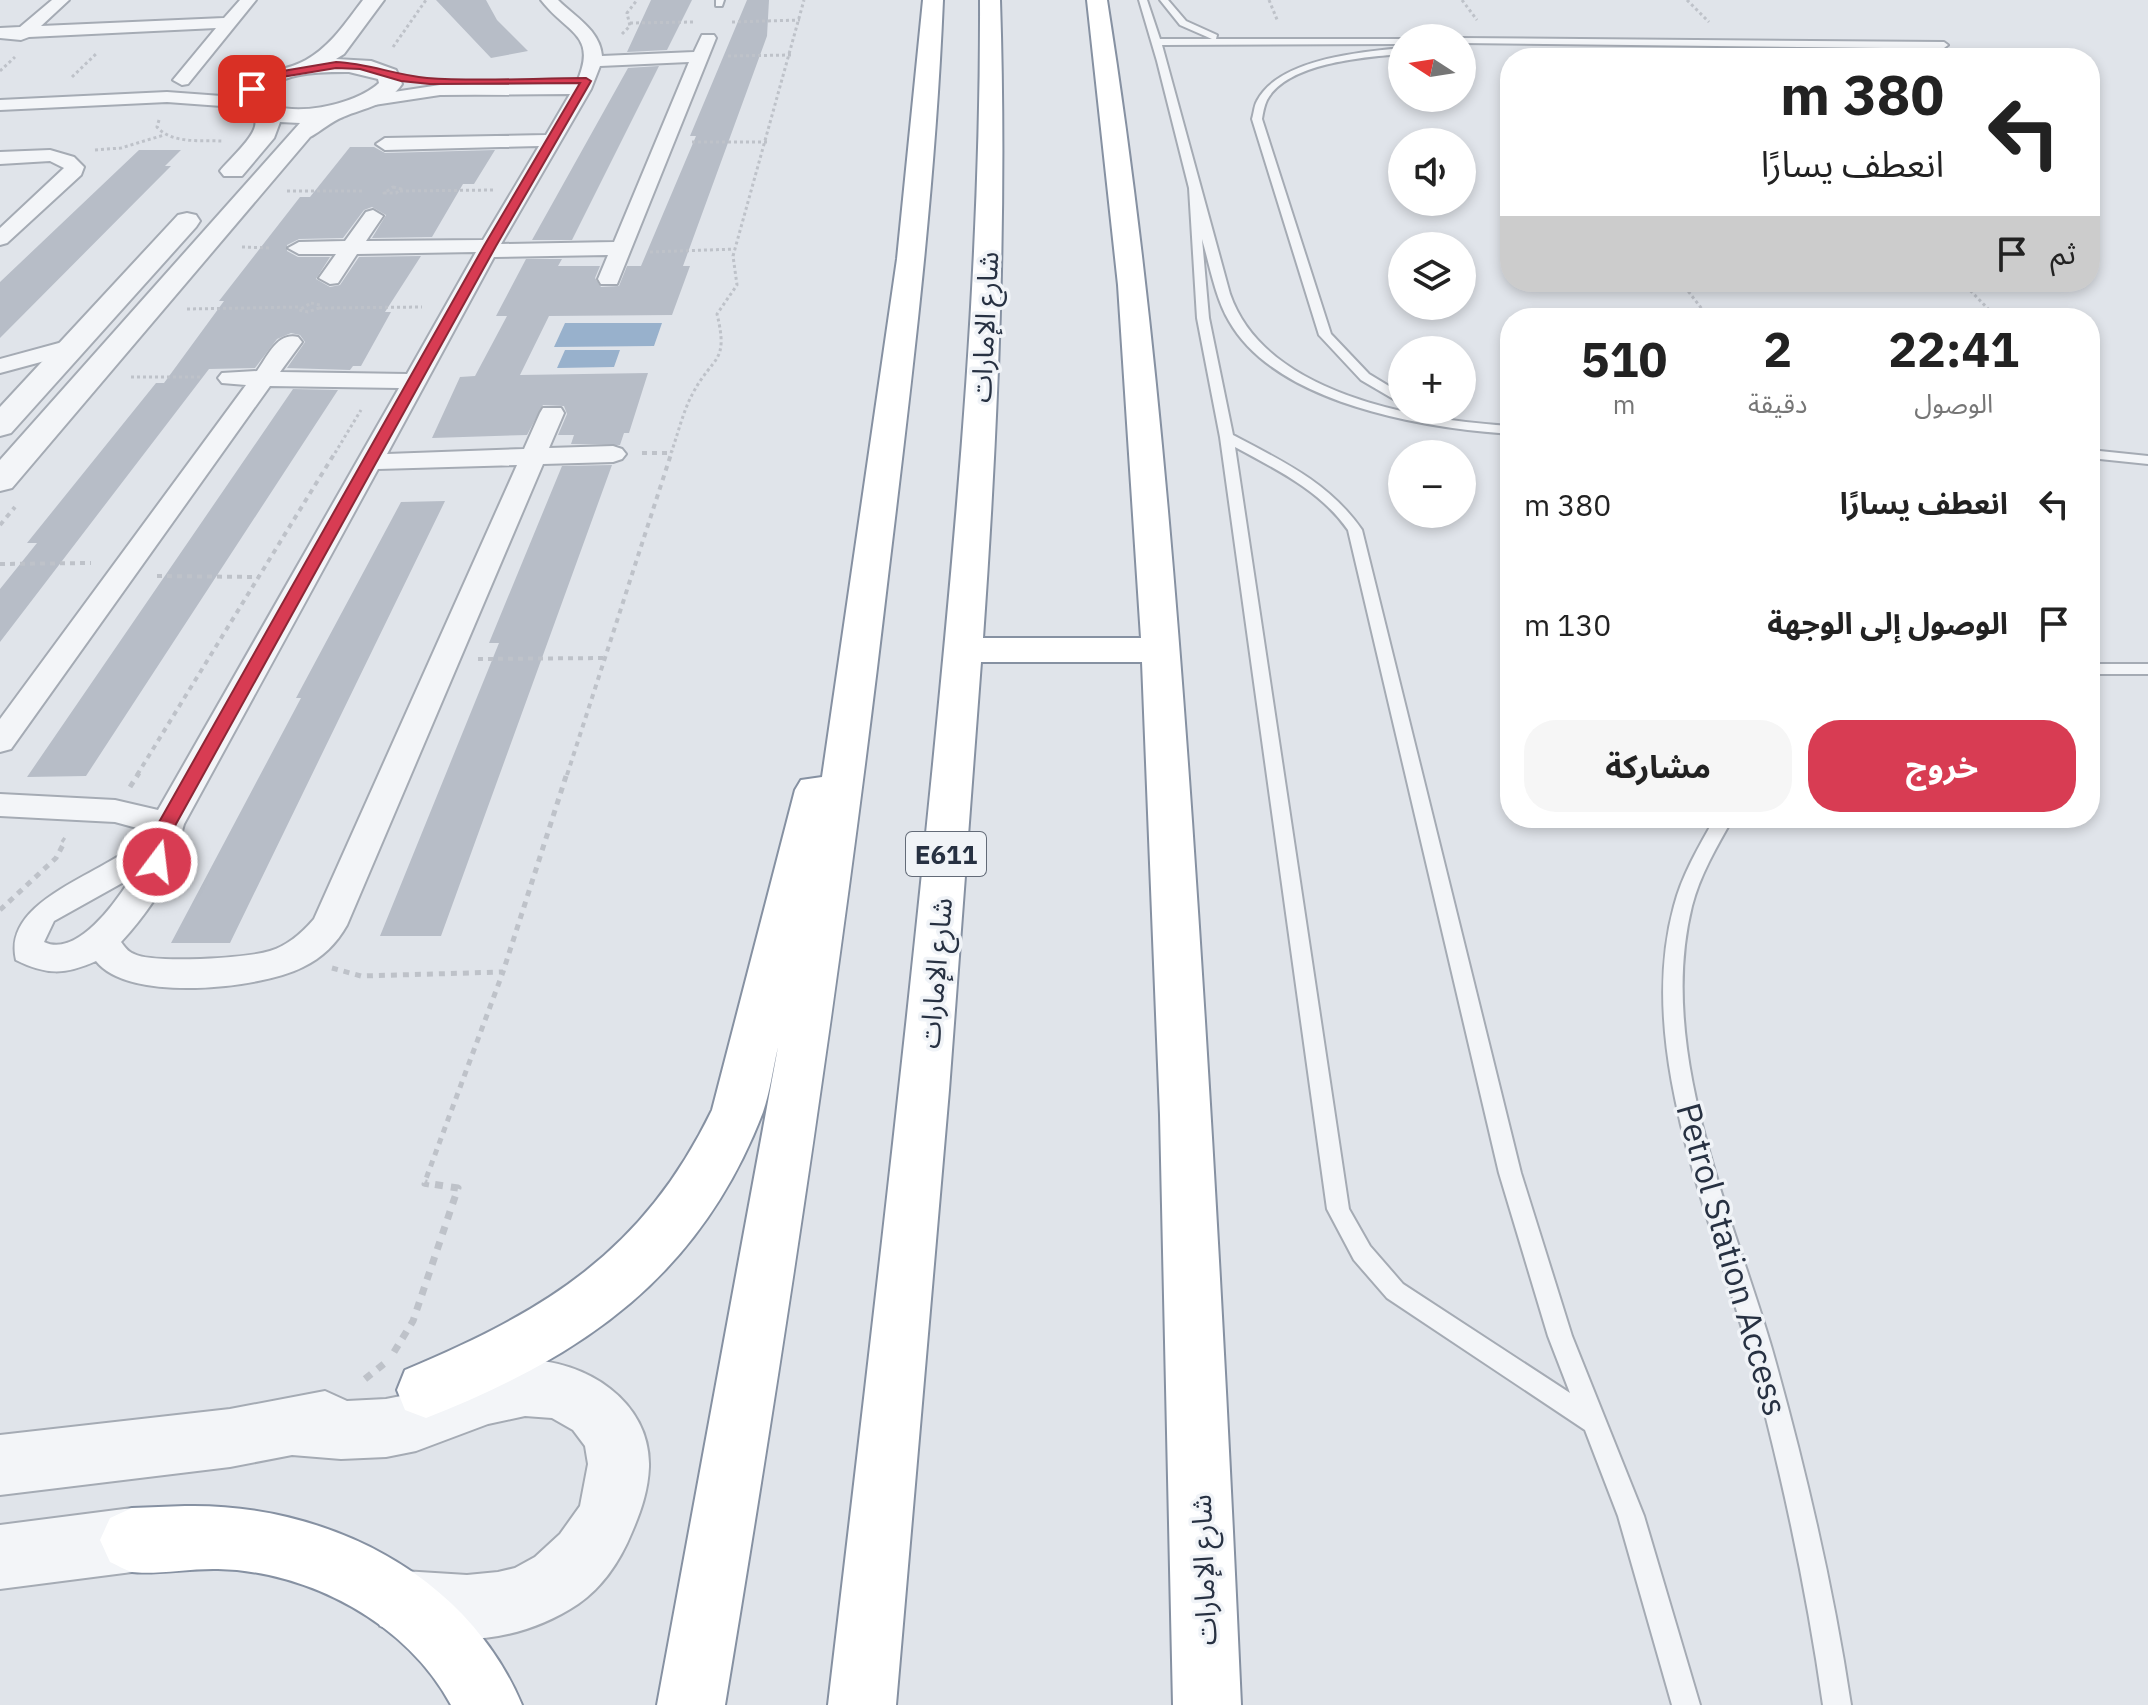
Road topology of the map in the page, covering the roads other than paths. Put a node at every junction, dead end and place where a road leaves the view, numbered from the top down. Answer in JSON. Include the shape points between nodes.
{"nodes":[{"id":1,"x":61,"y":0,"type":"edge"},
{"id":2,"x":248,"y":0,"type":"edge"},
{"id":3,"x":374,"y":0,"type":"edge"},
{"id":4,"x":549,"y":0,"type":"edge"},
{"id":5,"x":933,"y":0,"type":"edge"},
{"id":6,"x":990,"y":0,"type":"edge"},
{"id":7,"x":1097,"y":0,"type":"edge"},
{"id":8,"x":1143,"y":0,"type":"edge"},
{"id":9,"x":1164,"y":0,"type":"edge"},
{"id":10,"x":227,"y":23,"type":"junction"},
{"id":11,"x":714,"y":30,"type":"road end"},
{"id":12,"x":26,"y":32,"type":"junction"},
{"id":13,"x":0,"y":33,"type":"edge"},
{"id":14,"x":1476,"y":40,"type":"edge"},
{"id":15,"x":1388,"y":41,"type":"edge"},
{"id":16,"x":1156,"y":42,"type":"junction"},
{"id":17,"x":1229,"y":42,"type":"junction"},
{"id":18,"x":1944,"y":45,"type":"dead end"},
{"id":19,"x":1799,"y":47,"type":"junction"},
{"id":20,"x":1785,"y":48,"type":"edge"},
{"id":21,"x":1476,"y":51,"type":"edge"},
{"id":22,"x":1500,"y":51,"type":"edge"},
{"id":23,"x":1388,"y":53,"type":"edge"},
{"id":24,"x":0,"y":54,"type":"edge"},
{"id":25,"x":594,"y":55,"type":"junction"},
{"id":26,"x":700,"y":57,"type":"junction"},
{"id":27,"x":376,"y":64,"type":"junction"},
{"id":28,"x":310,"y":67,"type":"junction"},
{"id":29,"x":267,"y":79,"type":"junction"},
{"id":30,"x":182,"y":80,"type":"dead end"},
{"id":31,"x":584,"y":85,"type":"junction"},
{"id":32,"x":374,"y":100,"type":"junction"},
{"id":33,"x":0,"y":105,"type":"edge"},
{"id":34,"x":166,"y":105,"type":"junction"},
{"id":35,"x":256,"y":107,"type":"junction"},
{"id":36,"x":334,"y":112,"type":"junction"},
{"id":37,"x":442,"y":117,"type":"dead end"},
{"id":38,"x":552,"y":140,"type":"junction"},
{"id":39,"x":426,"y":143,"type":"junction"},
{"id":40,"x":385,"y":144,"type":"dead end"},
{"id":41,"x":0,"y":158,"type":"edge"},
{"id":42,"x":412,"y":167,"type":"dead end"},
{"id":43,"x":1193,"y":190,"type":"junction"},
{"id":44,"x":373,"y":216,"type":"dead end"},
{"id":45,"x":0,"y":239,"type":"edge"},
{"id":46,"x":352,"y":247,"type":"junction"},
{"id":47,"x":299,"y":248,"type":"dead end"},
{"id":48,"x":489,"y":248,"type":"junction"},
{"id":49,"x":621,"y":250,"type":"junction"},
{"id":50,"x":330,"y":278,"type":"dead end"},
{"id":51,"x":609,"y":279,"type":"dead end"},
{"id":52,"x":290,"y":342,"type":"dead end"},
{"id":53,"x":70,"y":347,"type":"junction"},
{"id":54,"x":0,"y":366,"type":"edge"},
{"id":55,"x":0,"y":372,"type":"edge"},
{"id":56,"x":230,"y":378,"type":"road end"},
{"id":57,"x":264,"y":378,"type":"junction"},
{"id":58,"x":415,"y":381,"type":"junction"},
{"id":59,"x":32,"y":390,"type":"junction"},
{"id":60,"x":1388,"y":391,"type":"edge"},
{"id":61,"x":552,"y":413,"type":"dead end"},
{"id":62,"x":1456,"y":424,"type":"edge"},
{"id":63,"x":0,"y":426,"type":"edge"},
{"id":64,"x":1461,"y":426,"type":"junction"},
{"id":65,"x":1500,"y":429,"type":"edge"},
{"id":66,"x":1227,"y":437,"type":"junction"},
{"id":67,"x":613,"y":454,"type":"dead end"},
{"id":68,"x":2100,"y":455,"type":"edge"},
{"id":69,"x":534,"y":456,"type":"junction"},
{"id":70,"x":2148,"y":460,"type":"edge"},
{"id":71,"x":371,"y":462,"type":"junction"},
{"id":72,"x":0,"y":481,"type":"edge"},
{"id":73,"x":963,"y":650,"type":"junction"},
{"id":74,"x":1160,"y":650,"type":"junction"},
{"id":75,"x":2100,"y":669,"type":"edge"},
{"id":76,"x":2148,"y":669,"type":"edge"},
{"id":77,"x":854,"y":704,"type":"junction"},
{"id":78,"x":0,"y":742,"type":"edge"},
{"id":79,"x":12,"y":806,"type":"edge"},
{"id":80,"x":1718,"y":828,"type":"edge"},
{"id":81,"x":163,"y":833,"type":"junction"},
{"id":82,"x":102,"y":941,"type":"junction"},
{"id":83,"x":426,"y":1390,"type":"joint"},
{"id":84,"x":1597,"y":1424,"type":"junction"},
{"id":85,"x":296,"y":1428,"type":"junction"},
{"id":86,"x":0,"y":1465,"type":"edge"},
{"id":87,"x":132,"y":1540,"type":"joint"},
{"id":88,"x":0,"y":1557,"type":"edge"},
{"id":89,"x":403,"y":1603,"type":"junction"},
{"id":90,"x":488,"y":1705,"type":"edge"},
{"id":91,"x":691,"y":1705,"type":"edge"},
{"id":92,"x":862,"y":1705,"type":"edge"},
{"id":93,"x":1207,"y":1705,"type":"edge"},
{"id":94,"x":1686,"y":1705,"type":"edge"},
{"id":95,"x":1837,"y":1705,"type":"edge"}],
"edges":[{"from":1,"to":12,"type":"street"},
{"from":2,"to":10,"type":"street"},
{"from":3,"to":28,"type":"street","via":[[336,49]]},
{"from":4,"to":25,"type":"street","via":[[584,29]]},
{"from":5,"to":77,"type":"highway","via":[[919,181]]},
{"from":6,"to":73,"type":"highway","name":"شارع الإمارات","number":"E611","via":[[988,263]]},
{"from":7,"to":74,"type":"highway","name":"شارع الإمارات","via":[[1133,285]]},
{"from":8,"to":16,"type":"lane"},
{"from":9,"to":17,"type":"lane","via":[[1183,23]]},
{"from":10,"to":12,"type":"street"},
{"from":10,"to":30,"type":"street"},
{"from":11,"to":26,"type":"street"},
{"from":12,"to":13,"type":"street"},
{"from":12,"to":24,"type":"street"},
{"from":14,"to":19,"type":"lane"},
{"from":15,"to":17,"type":"lane"},
{"from":16,"to":17,"type":"lane"},
{"from":16,"to":43,"type":"lane"},
{"from":18,"to":19,"type":"lane"},
{"from":19,"to":20,"type":"lane"},
{"from":21,"to":22,"type":"lane"},
{"from":23,"to":60,"type":"lane","via":[[1348,58],[1291,76],[1265,95],[1257,119],[1325,335],[1357,370]]},
{"from":25,"to":26,"type":"street"},
{"from":25,"to":31,"type":"street"},
{"from":26,"to":49,"type":"street"},
{"from":27,"to":28,"type":"street"},
{"from":27,"to":31,"type":"street","via":[[430,81]]},
{"from":27,"to":32,"type":"street","via":[[391,80]]},
{"from":28,"to":29,"type":"street"},
{"from":29,"to":34,"type":"street"},
{"from":29,"to":35,"type":"street","via":[[247,99]]},
{"from":31,"to":32,"type":"street","via":[[440,90]]},
{"from":31,"to":38,"type":"street"},
{"from":32,"to":36,"type":"street"},
{"from":33,"to":34,"type":"street"},
{"from":34,"to":35,"type":"street"},
{"from":35,"to":36,"type":"street","via":[[302,115]]},
{"from":35,"to":53,"type":"street","via":[[268,122],[266,133]]},
{"from":36,"to":72,"type":"street","via":[[302,132]]},
{"from":37,"to":39,"type":"street"},
{"from":38,"to":39,"type":"street"},
{"from":38,"to":48,"type":"street"},
{"from":39,"to":40,"type":"street"},
{"from":39,"to":42,"type":"street"},
{"from":41,"to":45,"type":"street","via":[[45,156],[74,167]]},
{"from":43,"to":64,"type":"lane","via":[[1228,307],[1267,356],[1349,399]]},
{"from":43,"to":66,"type":"lane","via":[[1203,318]]},
{"from":44,"to":46,"type":"street"},
{"from":46,"to":47,"type":"street"},
{"from":46,"to":48,"type":"street"},
{"from":46,"to":50,"type":"street"},
{"from":48,"to":49,"type":"street"},
{"from":48,"to":58,"type":"street"},
{"from":49,"to":51,"type":"street"},
{"from":52,"to":57,"type":"street"},
{"from":53,"to":54,"type":"street"},
{"from":53,"to":59,"type":"street"},
{"from":55,"to":59,"type":"street"},
{"from":56,"to":57,"type":"street"},
{"from":57,"to":58,"type":"street"},
{"from":57,"to":78,"type":"street"},
{"from":58,"to":71,"type":"street"},
{"from":59,"to":63,"type":"street"},
{"from":61,"to":69,"type":"street"},
{"from":62,"to":64,"type":"lane"},
{"from":64,"to":65,"type":"lane"},
{"from":66,"to":84,"type":"lane","via":[[1316,487],[1355,530],[1510,1173],[1560,1336]]},
{"from":66,"to":84,"type":"lane","via":[[1338,1209],[1351,1238],[1395,1291]]},
{"from":67,"to":69,"type":"street"},
{"from":68,"to":70,"type":"lane"},
{"from":69,"to":71,"type":"street"},
{"from":69,"to":82,"type":"street","via":[[329,925],[307,948],[258,968],[150,972],[119,963]]},
{"from":71,"to":81,"type":"street"},
{"from":73,"to":74,"type":"highway"},
{"from":73,"to":92,"type":"highway","name":"شارع الإمارات","number":"E611"},
{"from":74,"to":93,"type":"highway","name":"شارع الإمارات","via":[[1179,965]]},
{"from":75,"to":76,"type":"lane"},
{"from":77,"to":83,"type":"highway","via":[[816,788],[738,1110],[719,1157],[653,1249],[618,1281],[552,1331],[491,1364]]},
{"from":77,"to":91,"type":"highway","via":[[779,1196]]},
{"from":79,"to":81,"type":"street","via":[[115,811]]},
{"from":80,"to":95,"type":"lane","name":"Petrol Station Access","via":[[1682,908],[1674,965],[1674,1028],[1686,1097],[1787,1451]]},
{"from":81,"to":82,"type":"street","via":[[152,872]]},
{"from":81,"to":82,"type":"street","via":[[86,890],[42,912],[26,942],[36,956],[61,960]]},
{"from":83,"to":85,"type":"street"},
{"from":84,"to":94,"type":"lane","via":[[1631,1516]]},
{"from":85,"to":86,"type":"street"},
{"from":85,"to":89,"type":"street","via":[[385,1428],[532,1387],[580,1398],[611,1431],[618,1466],[614,1506],[583,1557],[559,1579],[504,1604],[474,1608]]},
{"from":87,"to":88,"type":"street"},
{"from":87,"to":89,"type":"highway","via":[[204,1536],[272,1544],[334,1563]]},
{"from":89,"to":90,"type":"highway","via":[[457,1656]]}]}
